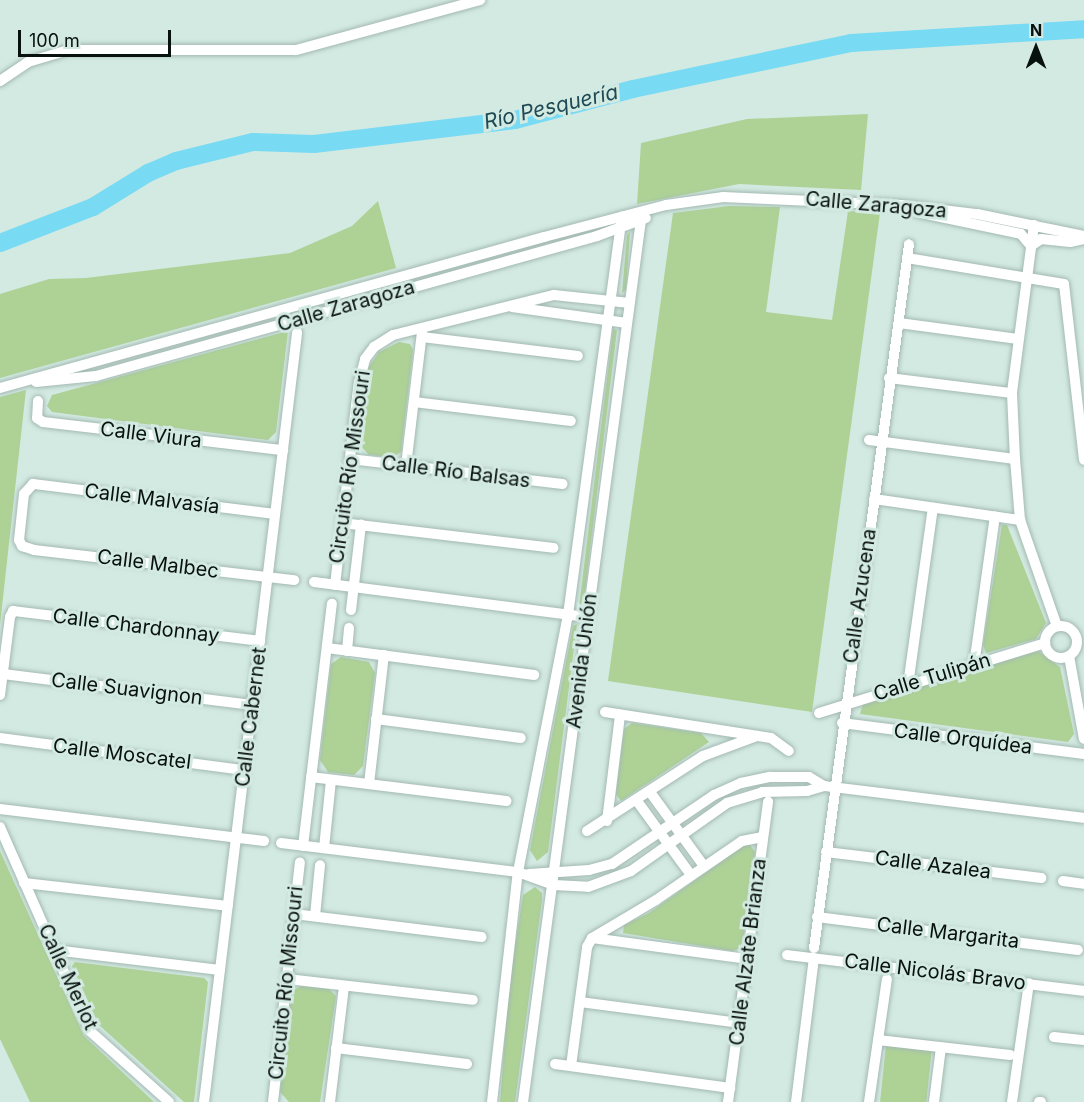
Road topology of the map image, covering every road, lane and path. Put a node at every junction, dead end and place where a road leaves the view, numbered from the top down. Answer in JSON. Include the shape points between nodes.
{"nodes":[{"id":1,"x":480,"y":0,"type":"edge"},
{"id":2,"x":0,"y":81,"type":"edge"},
{"id":3,"x":901,"y":205,"type":"junction"},
{"id":4,"x":642,"y":216,"type":"junction"},
{"id":5,"x":622,"y":222,"type":"junction"},
{"id":6,"x":1034,"y":225,"type":"junction"},
{"id":7,"x":597,"y":236,"type":"junction"},
{"id":8,"x":1084,"y":237,"type":"edge"},
{"id":9,"x":909,"y":244,"type":"dead end"},
{"id":10,"x":1031,"y":246,"type":"junction"},
{"id":11,"x":619,"y":253,"type":"junction"},
{"id":12,"x":907,"y":258,"type":"junction"},
{"id":13,"x":1027,"y":276,"type":"junction"},
{"id":14,"x":612,"y":300,"type":"junction"},
{"id":15,"x":630,"y":303,"type":"junction"},
{"id":16,"x":301,"y":305,"type":"junction"},
{"id":17,"x":505,"y":306,"type":"junction"},
{"id":18,"x":304,"y":318,"type":"junction"},
{"id":19,"x":609,"y":320,"type":"junction"},
{"id":20,"x":627,"y":322,"type":"junction"},
{"id":21,"x":899,"y":323,"type":"junction"},
{"id":22,"x":422,"y":332,"type":"junction"},
{"id":23,"x":297,"y":333,"type":"dead end"},
{"id":24,"x":1018,"y":339,"type":"junction"},
{"id":25,"x":578,"y":356,"type":"dead end"},
{"id":26,"x":889,"y":378,"type":"junction"},
{"id":27,"x":21,"y":383,"type":"junction"},
{"id":28,"x":0,"y":388,"type":"edge"},
{"id":29,"x":1011,"y":393,"type":"junction"},
{"id":30,"x":38,"y":401,"type":"dead end"},
{"id":31,"x":414,"y":402,"type":"junction"},
{"id":32,"x":571,"y":421,"type":"dead end"},
{"id":33,"x":869,"y":440,"type":"dead end"},
{"id":34,"x":881,"y":442,"type":"junction"},
{"id":35,"x":283,"y":450,"type":"junction"},
{"id":36,"x":350,"y":459,"type":"junction"},
{"id":37,"x":1015,"y":459,"type":"junction"},
{"id":38,"x":1084,"y":460,"type":"edge"},
{"id":39,"x":406,"y":466,"type":"junction"},
{"id":40,"x":563,"y":484,"type":"dead end"},
{"id":41,"x":874,"y":499,"type":"junction"},
{"id":42,"x":933,"y":507,"type":"junction"},
{"id":43,"x":275,"y":514,"type":"junction"},
{"id":44,"x":995,"y":516,"type":"junction"},
{"id":45,"x":1020,"y":520,"type":"junction"},
{"id":46,"x":342,"y":523,"type":"junction"},
{"id":47,"x":361,"y":525,"type":"junction"},
{"id":48,"x":22,"y":546,"type":"joint"},
{"id":49,"x":554,"y":548,"type":"dead end"},
{"id":50,"x":267,"y":577,"type":"junction"},
{"id":51,"x":294,"y":580,"type":"dead end"},
{"id":52,"x":314,"y":582,"type":"dead end"},
{"id":53,"x":335,"y":585,"type":"junction"},
{"id":54,"x":354,"y":587,"type":"junction"},
{"id":55,"x":332,"y":604,"type":"dead end"},
{"id":56,"x":351,"y":610,"type":"dead end"},
{"id":57,"x":568,"y":615,"type":"junction"},
{"id":58,"x":587,"y":617,"type":"junction"},
{"id":59,"x":1057,"y":626,"type":"junction"},
{"id":60,"x":349,"y":628,"type":"dead end"},
{"id":61,"x":1079,"y":632,"type":"edge"},
{"id":62,"x":260,"y":640,"type":"junction"},
{"id":63,"x":1045,"y":643,"type":"junction"},
{"id":64,"x":327,"y":648,"type":"junction"},
{"id":65,"x":347,"y":651,"type":"junction"},
{"id":66,"x":384,"y":656,"type":"junction"},
{"id":67,"x":1069,"y":656,"type":"junction"},
{"id":68,"x":974,"y":665,"type":"junction"},
{"id":69,"x":3,"y":674,"type":"junction"},
{"id":70,"x":534,"y":675,"type":"dead end"},
{"id":71,"x":908,"y":685,"type":"junction"},
{"id":72,"x":1079,"y":685,"type":"edge"},
{"id":73,"x":0,"y":695,"type":"edge"},
{"id":74,"x":845,"y":703,"type":"junction"},
{"id":75,"x":252,"y":705,"type":"junction"},
{"id":76,"x":605,"y":712,"type":"dead end"},
{"id":77,"x":819,"y":713,"type":"dead end"},
{"id":78,"x":620,"y":715,"type":"junction"},
{"id":79,"x":376,"y":718,"type":"junction"},
{"id":80,"x":842,"y":723,"type":"junction"},
{"id":81,"x":757,"y":736,"type":"junction"},
{"id":82,"x":0,"y":738,"type":"edge"},
{"id":83,"x":521,"y":738,"type":"dead end"},
{"id":84,"x":1084,"y":739,"type":"edge"},
{"id":85,"x":789,"y":751,"type":"dead end"},
{"id":86,"x":1084,"y":754,"type":"edge"},
{"id":87,"x":244,"y":770,"type":"junction"},
{"id":88,"x":311,"y":777,"type":"junction"},
{"id":89,"x":331,"y":780,"type":"junction"},
{"id":90,"x":369,"y":784,"type":"junction"},
{"id":91,"x":829,"y":787,"type":"junction"},
{"id":92,"x":650,"y":792,"type":"junction"},
{"id":93,"x":507,"y":801,"type":"dead end"},
{"id":94,"x":637,"y":801,"type":"junction"},
{"id":95,"x":768,"y":802,"type":"dead end"},
{"id":96,"x":0,"y":809,"type":"edge"},
{"id":97,"x":1084,"y":818,"type":"edge"},
{"id":98,"x":607,"y":821,"type":"junction"},
{"id":99,"x":673,"y":823,"type":"junction"},
{"id":100,"x":0,"y":827,"type":"edge"},
{"id":101,"x":587,"y":831,"type":"dead end"},
{"id":102,"x":660,"y":833,"type":"junction"},
{"id":103,"x":682,"y":835,"type":"junction"},
{"id":104,"x":763,"y":837,"type":"junction"},
{"id":105,"x":236,"y":838,"type":"junction"},
{"id":106,"x":264,"y":841,"type":"dead end"},
{"id":107,"x":281,"y":843,"type":"dead end"},
{"id":108,"x":669,"y":845,"type":"junction"},
{"id":109,"x":303,"y":846,"type":"junction"},
{"id":110,"x":324,"y":848,"type":"junction"},
{"id":111,"x":826,"y":852,"type":"junction"},
{"id":112,"x":300,"y":863,"type":"dead end"},
{"id":113,"x":612,"y":864,"type":"junction"},
{"id":114,"x":320,"y":865,"type":"dead end"},
{"id":115,"x":704,"y":866,"type":"junction"},
{"id":116,"x":555,"y":870,"type":"junction"},
{"id":117,"x":518,"y":872,"type":"junction"},
{"id":118,"x":530,"y":874,"type":"junction"},
{"id":119,"x":691,"y":875,"type":"junction"},
{"id":120,"x":619,"y":878,"type":"junction"},
{"id":121,"x":1041,"y":878,"type":"dead end"},
{"id":122,"x":1063,"y":882,"type":"dead end"},
{"id":123,"x":24,"y":883,"type":"junction"},
{"id":124,"x":1084,"y":884,"type":"edge"},
{"id":125,"x":554,"y":885,"type":"junction"},
{"id":126,"x":228,"y":906,"type":"junction"},
{"id":127,"x":294,"y":914,"type":"junction"},
{"id":128,"x":315,"y":916,"type":"junction"},
{"id":129,"x":817,"y":917,"type":"junction"},
{"id":130,"x":482,"y":937,"type":"dead end"},
{"id":131,"x":592,"y":938,"type":"junction"},
{"id":132,"x":54,"y":950,"type":"junction"},
{"id":133,"x":1078,"y":950,"type":"dead end"},
{"id":134,"x":814,"y":953,"type":"junction"},
{"id":135,"x":787,"y":955,"type":"dead end"},
{"id":136,"x":747,"y":958,"type":"junction"},
{"id":137,"x":220,"y":970,"type":"junction"},
{"id":138,"x":287,"y":979,"type":"junction"},
{"id":139,"x":887,"y":979,"type":"dead end"},
{"id":140,"x":1029,"y":983,"type":"junction"},
{"id":141,"x":344,"y":986,"type":"junction"},
{"id":142,"x":1084,"y":991,"type":"edge"},
{"id":143,"x":472,"y":1000,"type":"dead end"},
{"id":144,"x":580,"y":1002,"type":"junction"},
{"id":145,"x":739,"y":1023,"type":"junction"},
{"id":146,"x":1054,"y":1036,"type":"dead end"},
{"id":147,"x":878,"y":1040,"type":"junction"},
{"id":148,"x":1084,"y":1040,"type":"edge"},
{"id":149,"x":940,"y":1047,"type":"junction"},
{"id":150,"x":336,"y":1048,"type":"junction"},
{"id":151,"x":1010,"y":1055,"type":"dead end"},
{"id":152,"x":467,"y":1064,"type":"dead end"},
{"id":153,"x":555,"y":1064,"type":"dead end"},
{"id":154,"x":571,"y":1066,"type":"junction"},
{"id":155,"x":730,"y":1088,"type":"junction"},
{"id":156,"x":169,"y":1102,"type":"edge"},
{"id":157,"x":204,"y":1102,"type":"edge"},
{"id":158,"x":273,"y":1102,"type":"edge"},
{"id":159,"x":330,"y":1102,"type":"edge"},
{"id":160,"x":492,"y":1102,"type":"edge"},
{"id":161,"x":524,"y":1102,"type":"edge"},
{"id":162,"x":728,"y":1102,"type":"edge"},
{"id":163,"x":796,"y":1102,"type":"edge"},
{"id":164,"x":869,"y":1102,"type":"edge"},
{"id":165,"x":934,"y":1102,"type":"edge"},
{"id":166,"x":1012,"y":1102,"type":"edge"}],
"edges":[{"from":1,"to":2,"type":"street","via":[[296,50],[68,50],[28,62]]},
{"from":3,"to":4,"type":"street","name":"Calle Zaragoza","via":[[737,195],[666,205]]},
{"from":3,"to":6,"type":"street","name":"Calle Zaragoza"},
{"from":3,"to":10,"type":"street","via":[[920,214],[1021,234]]},
{"from":4,"to":5,"type":"street","name":"Calle Zaragoza"},
{"from":4,"to":15,"type":"street","name":"Avenida Unión"},
{"from":5,"to":7,"type":"street","name":"Calle Zaragoza"},
{"from":5,"to":11,"type":"street","name":"Avenida Unión"},
{"from":5,"to":16,"type":"street","name":"Calle Zaragoza"},
{"from":6,"to":8,"type":"street","name":"Calle Zaragoza"},
{"from":6,"to":10,"type":"street"},
{"from":7,"to":11,"type":"street","via":[[611,241]]},
{"from":7,"to":18,"type":"street","name":"Calle Zaragoza"},
{"from":8,"to":10,"type":"street","via":[[1070,242],[1041,238]]},
{"from":9,"to":12,"type":"street","name":"Calle Azucena"},
{"from":10,"to":13,"type":"street"},
{"from":11,"to":14,"type":"street","name":"Avenida Unión"},
{"from":12,"to":13,"type":"street"},
{"from":12,"to":21,"type":"street","name":"Calle Azucena"},
{"from":13,"to":24,"type":"street"},
{"from":13,"to":38,"type":"street","via":[[1059,281],[1065,286]]},
{"from":14,"to":15,"type":"street","name":"Circuito Río Missouri"},
{"from":14,"to":17,"type":"street","name":"Circuito Río Missouri","via":[[554,295]]},
{"from":14,"to":19,"type":"street","name":"Avenida Unión"},
{"from":15,"to":20,"type":"street","name":"Avenida Unión"},
{"from":16,"to":18,"type":"street"},
{"from":16,"to":27,"type":"street","name":"Calle Zaragoza"},
{"from":17,"to":19,"type":"street","name":"Circuito Río Missouri"},
{"from":17,"to":22,"type":"street","name":"Circuito Río Missouri"},
{"from":18,"to":27,"type":"street","name":"Calle Zaragoza","via":[[96,376]]},
{"from":19,"to":20,"type":"street","name":"Circuito Río Missouri"},
{"from":19,"to":57,"type":"street","name":"Avenida Unión"},
{"from":20,"to":58,"type":"street","name":"Avenida Unión"},
{"from":21,"to":24,"type":"street"},
{"from":21,"to":26,"type":"street","name":"Calle Azucena"},
{"from":22,"to":25,"type":"street"},
{"from":22,"to":31,"type":"street"},
{"from":22,"to":36,"type":"street","name":"Circuito Río Missouri","via":[[383,340],[365,359]]},
{"from":23,"to":35,"type":"street","name":"Calle Cabernet"},
{"from":24,"to":29,"type":"street"},
{"from":26,"to":29,"type":"street"},
{"from":26,"to":34,"type":"street","name":"Calle Azucena"},
{"from":27,"to":28,"type":"street","name":"Calle Zaragoza"},
{"from":29,"to":37,"type":"street"},
{"from":30,"to":35,"type":"street","name":"Calle Viura","via":[[37,418],[43,422]]},
{"from":31,"to":32,"type":"street"},
{"from":31,"to":39,"type":"street"},
{"from":33,"to":34,"type":"street"},
{"from":34,"to":37,"type":"street"},
{"from":34,"to":41,"type":"street","name":"Calle Azucena"},
{"from":35,"to":43,"type":"street","name":"Calle Cabernet"},
{"from":36,"to":39,"type":"street","name":"Calle Río Balsas"},
{"from":36,"to":46,"type":"street","name":"Circuito Río Missouri"},
{"from":37,"to":45,"type":"street"},
{"from":39,"to":40,"type":"street","name":"Calle Río Balsas"},
{"from":41,"to":42,"type":"street"},
{"from":41,"to":74,"type":"street","name":"Calle Azucena"},
{"from":42,"to":44,"type":"street"},
{"from":42,"to":71,"type":"street"},
{"from":43,"to":48,"type":"street","name":"Calle Malvasía","via":[[30,485],[24,494],[19,536]]},
{"from":43,"to":50,"type":"street","name":"Calle Cabernet"},
{"from":44,"to":45,"type":"street"},
{"from":44,"to":68,"type":"street"},
{"from":45,"to":59,"type":"street"},
{"from":46,"to":47,"type":"street"},
{"from":46,"to":53,"type":"street","name":"Circuito Río Missouri"},
{"from":47,"to":49,"type":"street"},
{"from":47,"to":54,"type":"street","name":"Circuito Río Missouri"},
{"from":48,"to":50,"type":"street","name":"Calle Malbec"},
{"from":50,"to":51,"type":"street","name":"Calle Malbec"},
{"from":50,"to":62,"type":"street","name":"Calle Cabernet"},
{"from":52,"to":53,"type":"street"},
{"from":53,"to":54,"type":"street"},
{"from":54,"to":56,"type":"street","name":"Circuito Río Missouri"},
{"from":54,"to":57,"type":"street"},
{"from":55,"to":64,"type":"street"},
{"from":57,"to":58,"type":"street"},
{"from":57,"to":117,"type":"street","name":"Avenida Unión"},
{"from":58,"to":116,"type":"street","name":"Avenida Unión"},
{"from":59,"to":61,"type":"street"},
{"from":59,"to":63,"type":"street"},
{"from":60,"to":65,"type":"street"},
{"from":61,"to":67,"type":"street"},
{"from":62,"to":69,"type":"street","name":"Calle Chardonnay","via":[[12,612]]},
{"from":62,"to":75,"type":"street","name":"Calle Cabernet"},
{"from":63,"to":67,"type":"street","via":[[1053,656]]},
{"from":63,"to":68,"type":"street","name":"Calle Tulipán"},
{"from":64,"to":65,"type":"street"},
{"from":64,"to":88,"type":"street"},
{"from":65,"to":66,"type":"street"},
{"from":66,"to":70,"type":"street"},
{"from":66,"to":79,"type":"street"},
{"from":67,"to":72,"type":"street"},
{"from":68,"to":71,"type":"street","name":"Calle Tulipán"},
{"from":69,"to":73,"type":"street"},
{"from":69,"to":75,"type":"street","name":"Calle Suavignon"},
{"from":71,"to":74,"type":"street","name":"Calle Tulipán"},
{"from":72,"to":84,"type":"street"},
{"from":74,"to":77,"type":"street","name":"Calle Tulipán"},
{"from":74,"to":80,"type":"street","name":"Calle Azucena"},
{"from":75,"to":87,"type":"street","name":"Calle Cabernet"},
{"from":76,"to":78,"type":"street"},
{"from":78,"to":81,"type":"street"},
{"from":78,"to":98,"type":"street"},
{"from":79,"to":83,"type":"street"},
{"from":79,"to":90,"type":"street"},
{"from":80,"to":86,"type":"street","name":"Calle Orquídea"},
{"from":80,"to":91,"type":"street","name":"Calle Azucena"},
{"from":81,"to":85,"type":"street","via":[[777,740]]},
{"from":81,"to":92,"type":"street","via":[[703,756]]},
{"from":82,"to":87,"type":"street","name":"Calle Moscatel"},
{"from":87,"to":105,"type":"street","name":"Calle Cabernet"},
{"from":88,"to":89,"type":"street"},
{"from":88,"to":109,"type":"street"},
{"from":89,"to":90,"type":"street"},
{"from":89,"to":110,"type":"street"},
{"from":90,"to":93,"type":"street"},
{"from":91,"to":97,"type":"street"},
{"from":91,"to":99,"type":"street","via":[[809,777],[753,779],[714,795]]},
{"from":91,"to":103,"type":"street","via":[[750,795],[727,803]]},
{"from":91,"to":111,"type":"street","name":"Calle Azucena"},
{"from":92,"to":94,"type":"street"},
{"from":92,"to":99,"type":"street"},
{"from":94,"to":98,"type":"street"},
{"from":94,"to":102,"type":"street"},
{"from":95,"to":104,"type":"street","name":"Calle Alzate Brianza"},
{"from":96,"to":105,"type":"street"},
{"from":98,"to":101,"type":"street"},
{"from":99,"to":102,"type":"street"},
{"from":99,"to":103,"type":"street"},
{"from":100,"to":123,"type":"street","name":"Calle Merlot"},
{"from":102,"to":108,"type":"street"},
{"from":102,"to":113,"type":"street"},
{"from":103,"to":108,"type":"street"},
{"from":103,"to":115,"type":"street"},
{"from":104,"to":115,"type":"street","via":[[742,841]]},
{"from":104,"to":136,"type":"street","name":"Calle Alzate Brianza"},
{"from":105,"to":106,"type":"street"},
{"from":105,"to":126,"type":"street","name":"Calle Cabernet"},
{"from":107,"to":109,"type":"street"},
{"from":108,"to":119,"type":"street"},
{"from":108,"to":120,"type":"street"},
{"from":109,"to":110,"type":"street"},
{"from":110,"to":117,"type":"street"},
{"from":111,"to":121,"type":"street","name":"Calle Azalea"},
{"from":111,"to":129,"type":"street","name":"Calle Azucena"},
{"from":112,"to":127,"type":"street","name":"Circuito Río Missouri"},
{"from":113,"to":116,"type":"street","via":[[589,870]]},
{"from":113,"to":120,"type":"street"},
{"from":114,"to":128,"type":"street","name":"Circuito Río Missouri"},
{"from":115,"to":119,"type":"street"},
{"from":116,"to":118,"type":"street"},
{"from":116,"to":125,"type":"street","name":"Avenida Unión"},
{"from":117,"to":118,"type":"street"},
{"from":117,"to":160,"type":"street","name":"Avenida Unión"},
{"from":118,"to":125,"type":"street"},
{"from":119,"to":131,"type":"street"},
{"from":120,"to":125,"type":"street","via":[[588,887]]},
{"from":122,"to":124,"type":"street"},
{"from":123,"to":126,"type":"street"},
{"from":123,"to":132,"type":"street","name":"Calle Merlot"},
{"from":125,"to":161,"type":"street","name":"Avenida Unión"},
{"from":126,"to":137,"type":"street","name":"Calle Cabernet"},
{"from":127,"to":128,"type":"street"},
{"from":127,"to":138,"type":"street","name":"Circuito Río Missouri"},
{"from":128,"to":130,"type":"street"},
{"from":129,"to":133,"type":"street","name":"Calle Margarita"},
{"from":129,"to":134,"type":"street","name":"Calle Azucena"},
{"from":131,"to":136,"type":"street"},
{"from":131,"to":144,"type":"street"},
{"from":132,"to":137,"type":"street"},
{"from":132,"to":156,"type":"street","name":"Calle Merlot","via":[[90,1031]]},
{"from":134,"to":135,"type":"street","name":"Calle Nicolás Bravo"},
{"from":134,"to":140,"type":"street","name":"Calle Nicolás Bravo"},
{"from":134,"to":163,"type":"street","name":"Calle Azucena"},
{"from":136,"to":145,"type":"street","name":"Calle Alzate Brianza"},
{"from":137,"to":157,"type":"street","name":"Calle Cabernet"},
{"from":138,"to":141,"type":"street"},
{"from":138,"to":158,"type":"street","name":"Circuito Río Missouri"},
{"from":139,"to":147,"type":"street"},
{"from":140,"to":142,"type":"street","name":"Calle Nicolás Bravo"},
{"from":140,"to":166,"type":"street"},
{"from":141,"to":143,"type":"street"},
{"from":141,"to":150,"type":"street"},
{"from":144,"to":145,"type":"street"},
{"from":144,"to":154,"type":"street"},
{"from":145,"to":155,"type":"street","name":"Calle Alzate Brianza"},
{"from":146,"to":148,"type":"street"},
{"from":147,"to":149,"type":"street"},
{"from":147,"to":164,"type":"street"},
{"from":149,"to":151,"type":"street"},
{"from":149,"to":165,"type":"street"},
{"from":150,"to":152,"type":"street"},
{"from":150,"to":159,"type":"street"},
{"from":153,"to":154,"type":"street"},
{"from":154,"to":155,"type":"street"},
{"from":155,"to":162,"type":"street","name":"Calle Alzate Brianza"}]}
